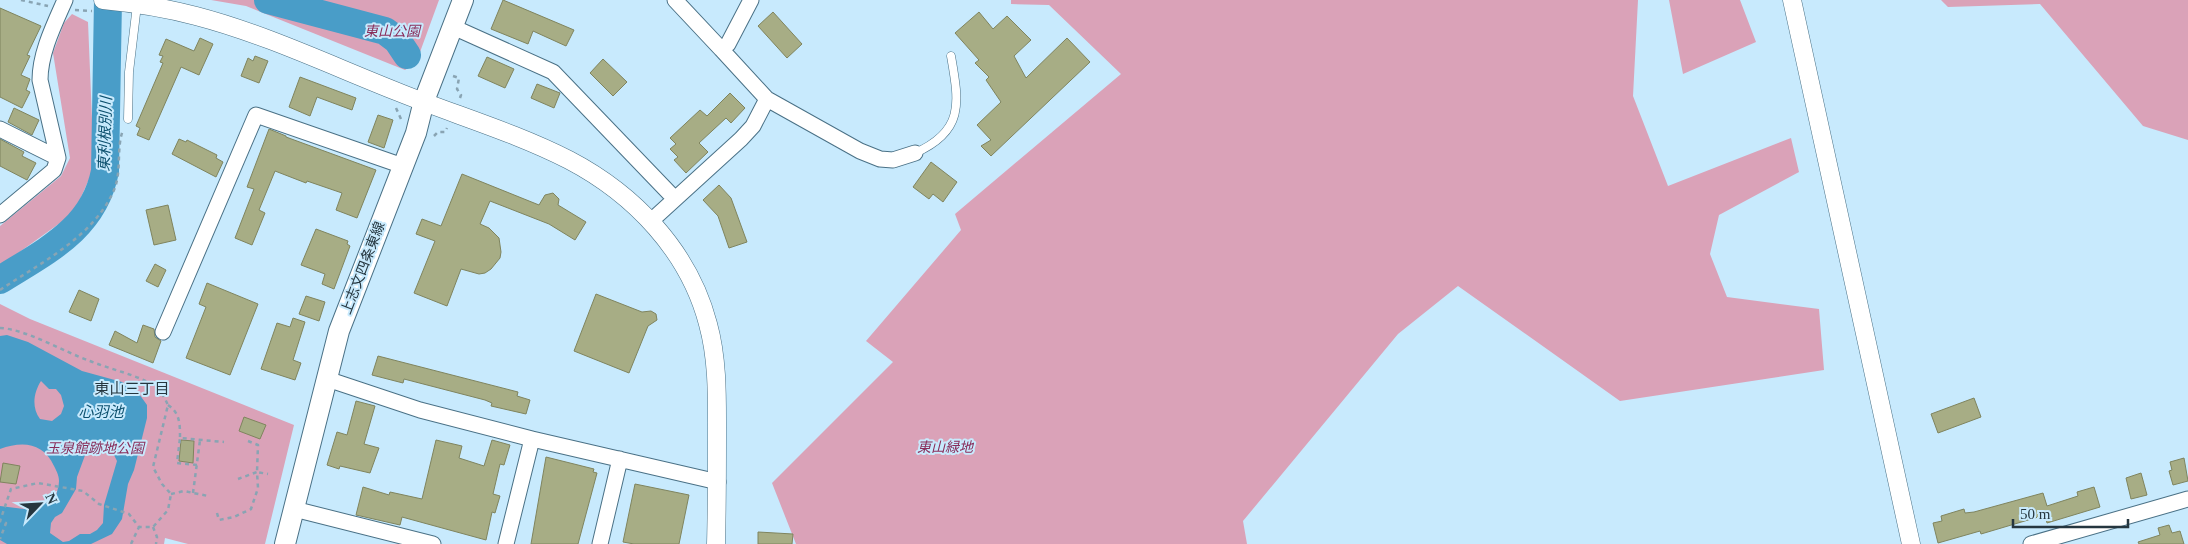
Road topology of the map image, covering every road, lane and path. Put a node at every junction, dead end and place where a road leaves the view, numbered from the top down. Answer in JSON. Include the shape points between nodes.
{"nodes":[{"id":1,"x":64,"y":0,"type":"edge"},
{"id":2,"x":463,"y":0,"type":"edge"},
{"id":3,"x":674,"y":0,"type":"edge"},
{"id":4,"x":751,"y":0,"type":"edge"},
{"id":5,"x":1792,"y":0,"type":"edge"},
{"id":6,"x":111,"y":1,"type":"edge"},
{"id":7,"x":137,"y":5,"type":"junction"},
{"id":8,"x":452,"y":27,"type":"junction"},
{"id":9,"x":720,"y":48,"type":"junction"},
{"id":10,"x":951,"y":56,"type":"dead end"},
{"id":11,"x":767,"y":99,"type":"junction"},
{"id":12,"x":424,"y":101,"type":"junction"},
{"id":13,"x":395,"y":107,"type":"dead end"},
{"id":14,"x":128,"y":119,"type":"joint"},
{"id":15,"x":0,"y":129,"type":"edge"},
{"id":16,"x":416,"y":133,"type":"junction"},
{"id":17,"x":916,"y":153,"type":"joint"},
{"id":18,"x":58,"y":158,"type":"junction"},
{"id":19,"x":403,"y":166,"type":"junction"},
{"id":20,"x":675,"y":199,"type":"junction"},
{"id":21,"x":0,"y":214,"type":"edge"},
{"id":22,"x":651,"y":221,"type":"junction"},
{"id":23,"x":0,"y":290,"type":"edge"},
{"id":24,"x":0,"y":328,"type":"edge"},
{"id":25,"x":163,"y":332,"type":"dead end"},
{"id":26,"x":327,"y":379,"type":"junction"},
{"id":27,"x":168,"y":405,"type":"junction"},
{"id":28,"x":180,"y":438,"type":"junction"},
{"id":29,"x":532,"y":439,"type":"junction"},
{"id":30,"x":200,"y":440,"type":"junction"},
{"id":31,"x":248,"y":441,"type":"dead end"},
{"id":32,"x":224,"y":442,"type":"dead end"},
{"id":33,"x":620,"y":459,"type":"junction"},
{"id":34,"x":197,"y":465,"type":"junction"},
{"id":35,"x":257,"y":472,"type":"junction"},
{"id":36,"x":268,"y":474,"type":"dead end"},
{"id":37,"x":238,"y":479,"type":"dead end"},
{"id":38,"x":718,"y":482,"type":"junction"},
{"id":39,"x":193,"y":493,"type":"junction"},
{"id":40,"x":171,"y":494,"type":"junction"},
{"id":41,"x":208,"y":496,"type":"dead end"},
{"id":42,"x":2188,"y":499,"type":"edge"},
{"id":43,"x":294,"y":509,"type":"junction"},
{"id":44,"x":217,"y":513,"type":"dead end"},
{"id":45,"x":139,"y":527,"type":"junction"},
{"id":46,"x":152,"y":527,"type":"junction"},
{"id":47,"x":0,"y":538,"type":"edge"},
{"id":48,"x":398,"y":540,"type":"edge"},
{"id":49,"x":131,"y":544,"type":"edge"},
{"id":50,"x":156,"y":544,"type":"edge"},
{"id":51,"x":286,"y":544,"type":"edge"},
{"id":52,"x":433,"y":544,"type":"edge"},
{"id":53,"x":506,"y":544,"type":"edge"},
{"id":54,"x":600,"y":544,"type":"edge"},
{"id":55,"x":716,"y":544,"type":"edge"},
{"id":56,"x":1911,"y":544,"type":"edge"},
{"id":57,"x":2031,"y":544,"type":"edge"}],
"edges":[{"from":1,"to":18,"type":"street","via":[[40,69]]},
{"from":2,"to":8,"type":"main road","name":"上志文四条東線"},
{"from":3,"to":9,"type":"street"},
{"from":4,"to":9,"type":"street","via":[[728,44]]},
{"from":5,"to":56,"type":"street"},
{"from":6,"to":7,"type":"street"},
{"from":7,"to":12,"type":"street","via":[[197,16],[236,29]]},
{"from":7,"to":14,"type":"lane","via":[[128,72]]},
{"from":8,"to":12,"type":"main road","name":"上志文四条東線"},
{"from":8,"to":20,"type":"street","via":[[553,72]]},
{"from":9,"to":11,"type":"street"},
{"from":10,"to":17,"type":"lane","via":[[957,94],[955,118],[945,133],[928,148]]},
{"from":11,"to":17,"type":"street","via":[[880,159],[892,160]]},
{"from":11,"to":20,"type":"street","via":[[742,139]]},
{"from":12,"to":16,"type":"main road","name":"上志文四条東線"},
{"from":12,"to":22,"type":"street","via":[[570,161],[619,192]]},
{"from":13,"to":16,"type":"path","via":[[402,126]]},
{"from":14,"to":23,"type":"path","via":[[120,137],[120,159],[114,189],[97,216],[52,256]]},
{"from":15,"to":18,"type":"street"},
{"from":16,"to":19,"type":"main road","name":"上志文四条東線"},
{"from":18,"to":21,"type":"street","via":[[54,170]]},
{"from":19,"to":25,"type":"street","via":[[256,115]]},
{"from":19,"to":26,"type":"main road","name":"上志文四条東線","via":[[339,331]]},
{"from":20,"to":22,"type":"street"},
{"from":22,"to":38,"type":"street","via":[[684,268],[708,323],[714,359]]},
{"from":24,"to":27,"type":"path","via":[[10,328],[91,362],[139,377],[158,388]]},
{"from":26,"to":29,"type":"street","via":[[420,410]]},
{"from":26,"to":43,"type":"main road","name":"上志文四条東線"},
{"from":27,"to":28,"type":"path","via":[[178,416]]},
{"from":27,"to":40,"type":"path","via":[[153,467]]},
{"from":28,"to":30,"type":"path"},
{"from":28,"to":34,"type":"path","via":[[177,463]]},
{"from":29,"to":33,"type":"street"},
{"from":29,"to":53,"type":"street"},
{"from":30,"to":32,"type":"path"},
{"from":30,"to":34,"type":"path"},
{"from":31,"to":35,"type":"path","via":[[258,445]]},
{"from":33,"to":38,"type":"street"},
{"from":33,"to":54,"type":"street"},
{"from":34,"to":39,"type":"path"},
{"from":35,"to":36,"type":"path"},
{"from":35,"to":37,"type":"path"},
{"from":35,"to":44,"type":"path","via":[[258,488],[251,508],[226,520],[219,520]]},
{"from":38,"to":55,"type":"street"},
{"from":39,"to":40,"type":"path"},
{"from":39,"to":41,"type":"path"},
{"from":40,"to":46,"type":"path","via":[[168,510]]},
{"from":42,"to":57,"type":"street"},
{"from":43,"to":48,"type":"street"},
{"from":43,"to":51,"type":"main road","name":"上志文四条東線"},
{"from":45,"to":46,"type":"path"},
{"from":45,"to":47,"type":"path","via":[[129,514],[103,506],[83,491],[38,483],[11,489],[0,521],[6,523]]},
{"from":45,"to":49,"type":"path"},
{"from":46,"to":50,"type":"path","via":[[157,537]]},
{"from":48,"to":52,"type":"street"}]}
